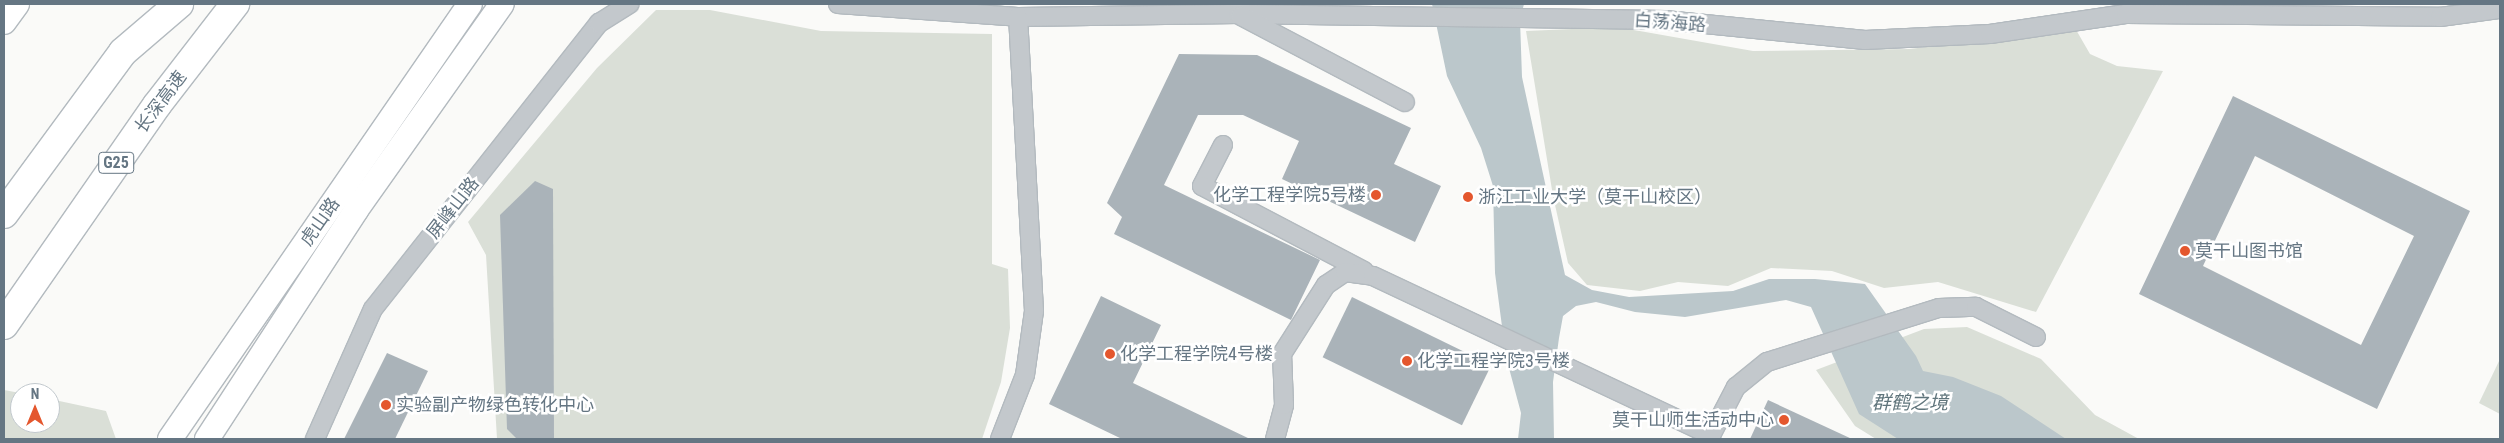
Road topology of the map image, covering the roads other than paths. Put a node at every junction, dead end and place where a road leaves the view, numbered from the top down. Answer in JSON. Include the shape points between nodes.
{"nodes":[{"id":1,"x":17,"y":4,"type":"edge"},
{"id":2,"x":470,"y":4,"type":"edge"},
{"id":3,"x":502,"y":4,"type":"edge"},
{"id":4,"x":630,"y":4,"type":"edge"},
{"id":5,"x":838,"y":4,"type":"edge"},
{"id":6,"x":178,"y":5,"type":"edge"},
{"id":7,"x":234,"y":5,"type":"edge"},
{"id":8,"x":2500,"y":9,"type":"edge"},
{"id":9,"x":1238,"y":14,"type":"junction"},
{"id":10,"x":1018,"y":17,"type":"junction"},
{"id":11,"x":4,"y":22,"type":"edge"},
{"id":12,"x":1404,"y":102,"type":"dead end"},
{"id":13,"x":1223,"y":145,"type":"dead end"},
{"id":14,"x":4,"y":214,"type":"edge"},
{"id":15,"x":1373,"y":276,"type":"junction"},
{"id":16,"x":4,"y":325,"type":"edge"},
{"id":17,"x":2036,"y":337,"type":"dead end"},
{"id":18,"x":1710,"y":437,"type":"edge"},
{"id":19,"x":170,"y":439,"type":"edge"},
{"id":20,"x":207,"y":439,"type":"edge"},
{"id":21,"x":315,"y":439,"type":"edge"},
{"id":22,"x":1000,"y":439,"type":"edge"},
{"id":23,"x":1275,"y":439,"type":"edge"}],
"edges":[{"from":1,"to":11,"type":"main road"},
{"from":2,"to":19,"type":"main road","name":"虎山路"},
{"from":3,"to":20,"type":"main road","name":"虎山路","via":[[356,210]]},
{"from":4,"to":21,"type":"street","name":"屏峰山路","via":[[599,23],[373,309]]},
{"from":5,"to":10,"type":"street","name":"白荡海路"},
{"from":6,"to":14,"type":"highway","via":[[122,52]]},
{"from":7,"to":16,"type":"highway","name":"长深高速","number":"G25","via":[[157,105]]},
{"from":8,"to":9,"type":"street","name":"白荡海路","via":[[2440,17],[2126,14],[1990,34],[1866,40],[1665,20]]},
{"from":9,"to":10,"type":"street","name":"白荡海路"},
{"from":9,"to":12,"type":"street"},
{"from":10,"to":22,"type":"street","via":[[1034,311],[1024,375]]},
{"from":13,"to":15,"type":"street","via":[[1202,186]]},
{"from":15,"to":18,"type":"street"},
{"from":15,"to":23,"type":"street","via":[[1345,272],[1326,285],[1282,354],[1284,405]]},
{"from":17,"to":18,"type":"street","via":[[1976,307],[1939,308],[1767,362],[1736,387]]}]}
